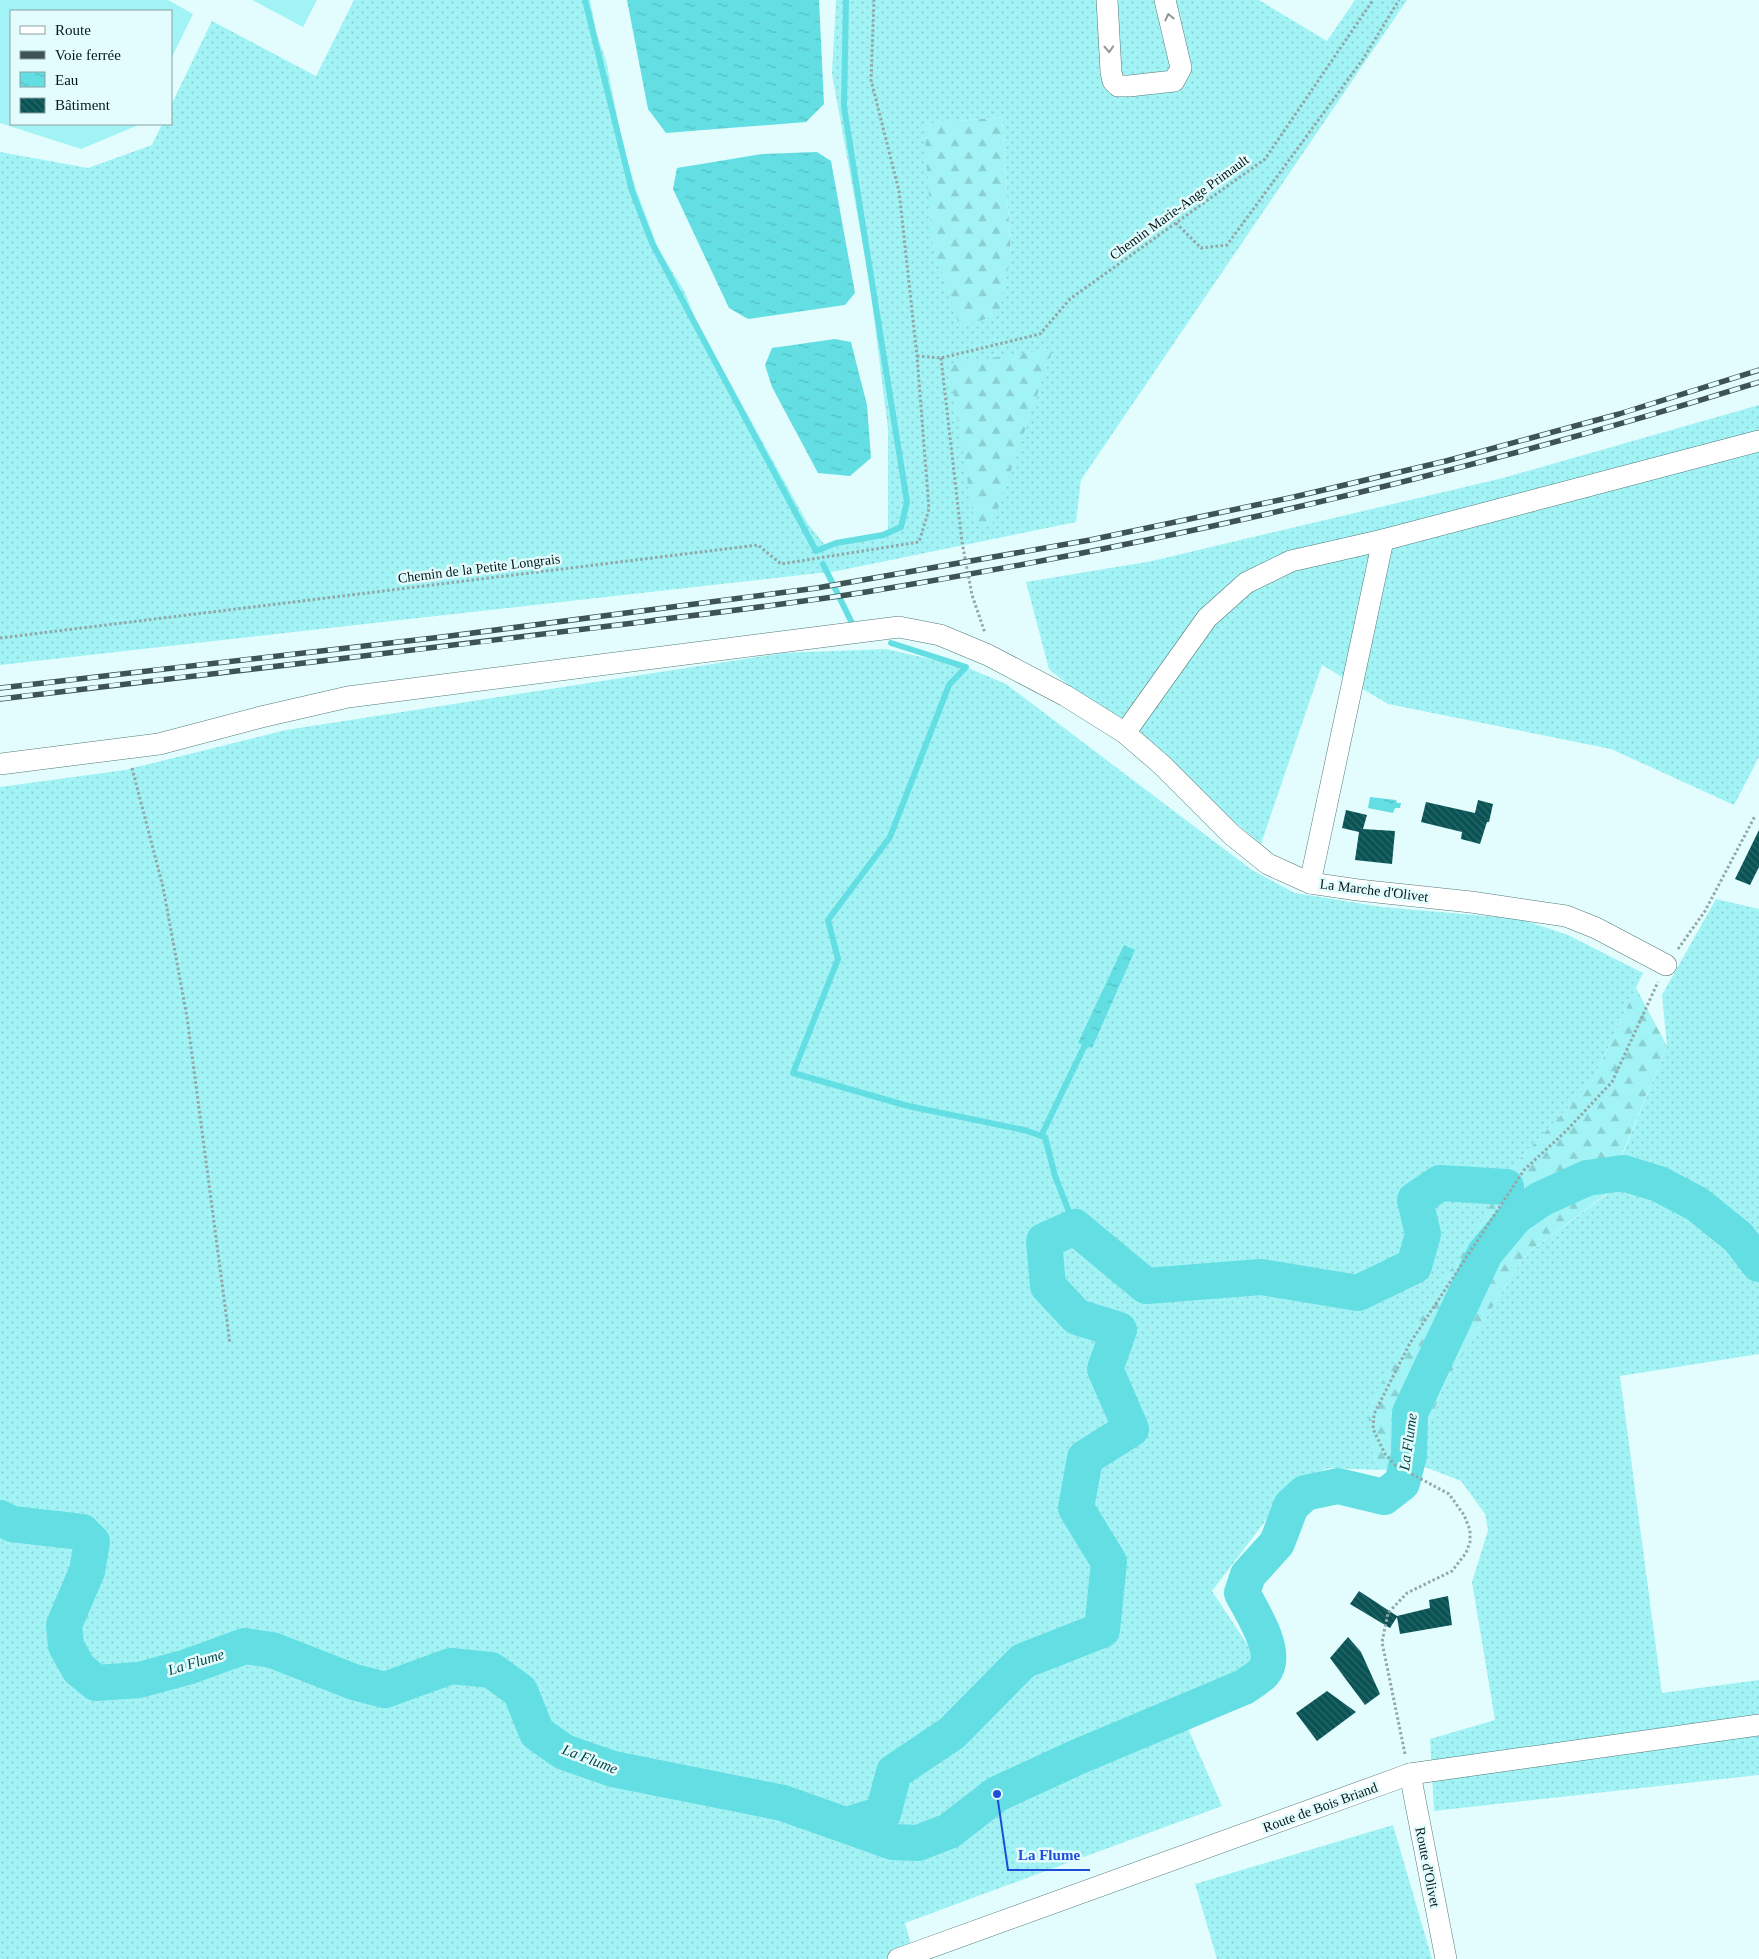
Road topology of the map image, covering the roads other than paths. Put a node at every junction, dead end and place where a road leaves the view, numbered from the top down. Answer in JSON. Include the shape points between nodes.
{"nodes":[{"id":1,"x":1107,"y":0,"type":"edge"},
{"id":2,"x":1166,"y":0,"type":"edge"},
{"id":3,"x":1759,"y":441,"type":"edge"},
{"id":4,"x":1382,"y":540,"type":"junction"},
{"id":5,"x":1125,"y":733,"type":"junction"},
{"id":6,"x":0,"y":764,"type":"edge"},
{"id":7,"x":1310,"y":882,"type":"junction"},
{"id":8,"x":1666,"y":965,"type":"road end"},
{"id":9,"x":1759,"y":1725,"type":"edge"},
{"id":10,"x":1410,"y":1774,"type":"junction"},
{"id":11,"x":898,"y":1959,"type":"edge"},
{"id":12,"x":1446,"y":1959,"type":"edge"}],
"edges":[{"from":1,"to":2,"type":"street","one_way":true,"via":[[1111,72],[1118,86],[1174,80],[1181,68]]},
{"from":3,"to":4,"type":"street"},
{"from":4,"to":5,"type":"street","via":[[1292,561],[1246,583],[1206,618]]},
{"from":4,"to":7,"type":"street"},
{"from":5,"to":6,"type":"street","name":"La Marche d'Olivet","via":[[1066,696],[988,655],[940,635],[899,627],[348,697],[159,744]]},
{"from":5,"to":7,"type":"street","name":"La Marche d'Olivet","via":[[1162,764],[1232,835],[1268,864]]},
{"from":7,"to":8,"type":"street","name":"La Marche d'Olivet","via":[[1566,916]]},
{"from":9,"to":10,"type":"street","name":"Route de Bois Briand"},
{"from":10,"to":11,"type":"street","name":"Route de Bois Briand"},
{"from":10,"to":12,"type":"street","name":"Route d'Olivet"}]}
